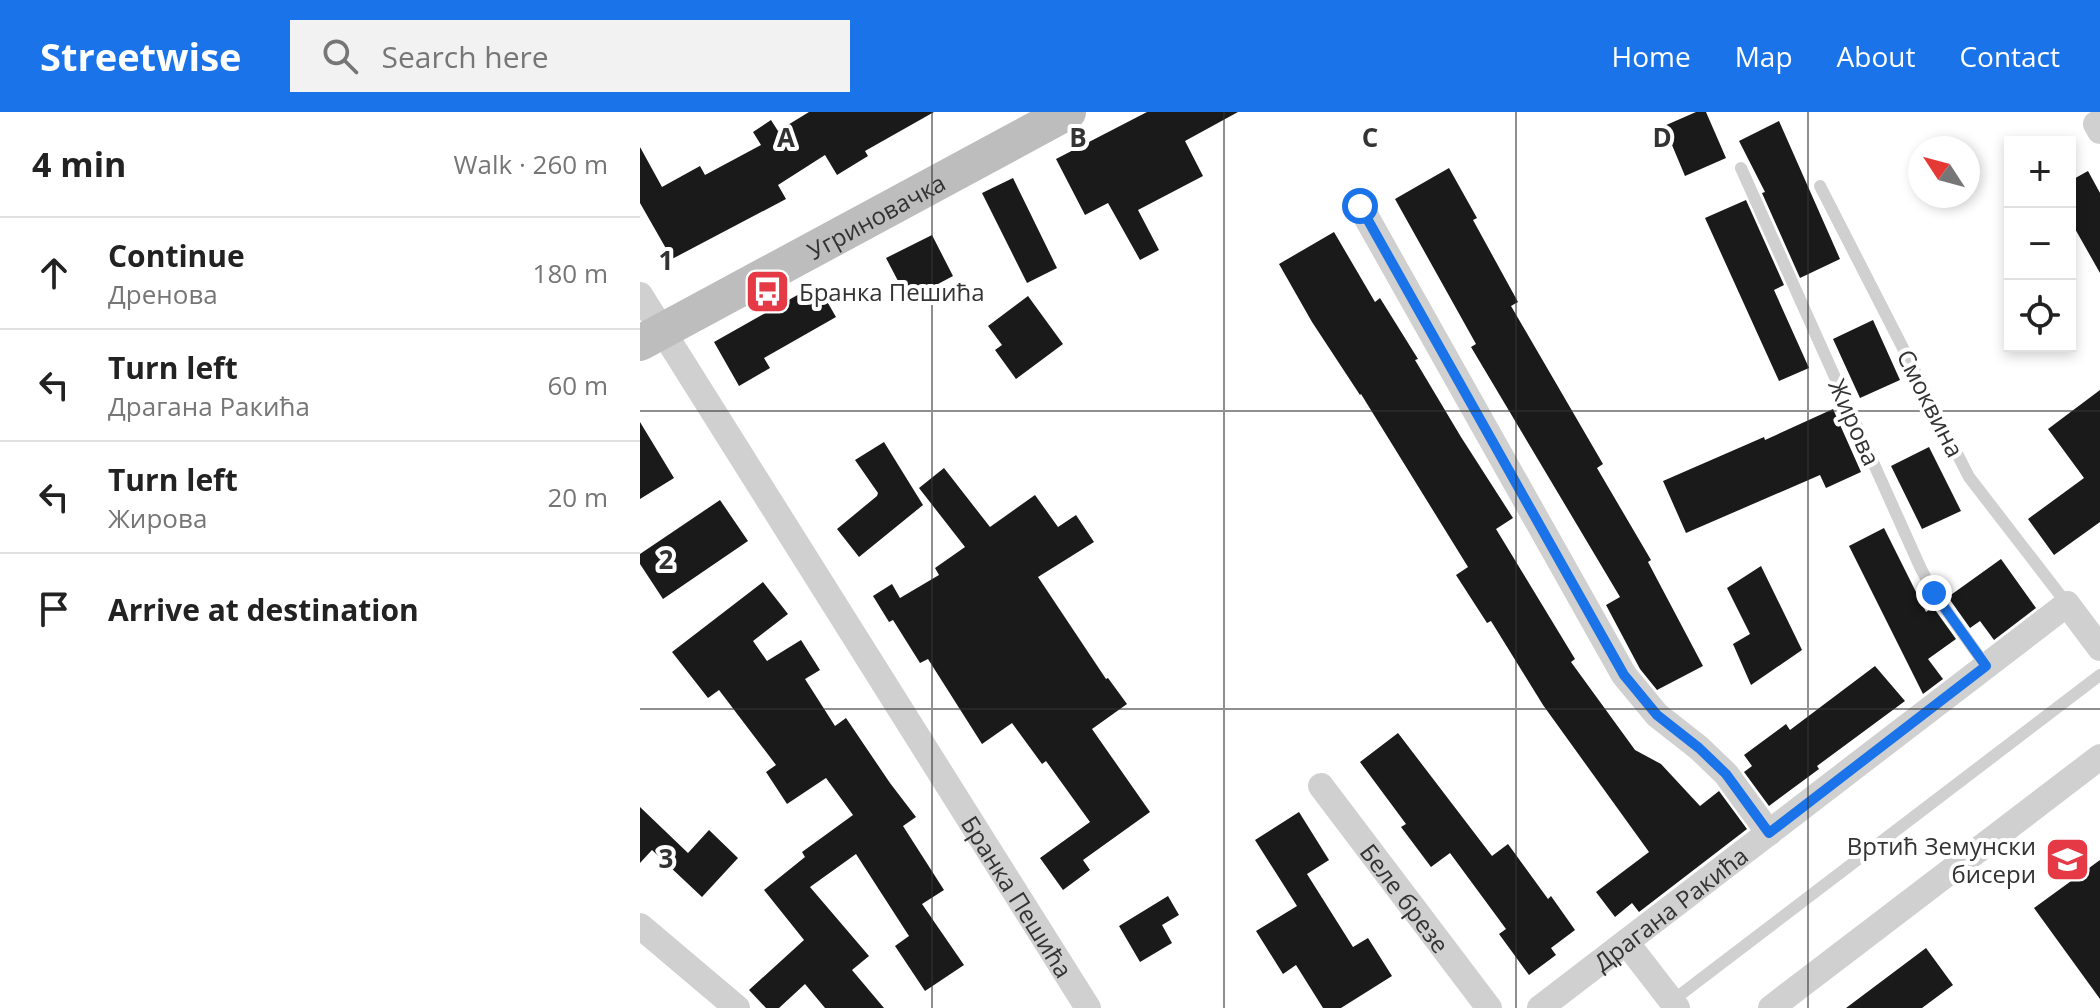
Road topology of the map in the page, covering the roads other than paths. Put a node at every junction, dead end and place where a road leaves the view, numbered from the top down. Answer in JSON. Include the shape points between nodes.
{"nodes":[{"id":1,"x":1068,"y":112,"type":"edge"},
{"id":2,"x":1741,"y":168,"type":"dead end"},
{"id":3,"x":1820,"y":186,"type":"dead end"},
{"id":4,"x":1360,"y":206,"type":"dead end"},
{"id":5,"x":640,"y":295,"type":"edge"},
{"id":6,"x":651,"y":336,"type":"edge"},
{"id":7,"x":2067,"y":604,"type":"junction"},
{"id":8,"x":2100,"y":648,"type":"edge"},
{"id":9,"x":1986,"y":666,"type":"junction"},
{"id":10,"x":2100,"y":675,"type":"edge"},
{"id":11,"x":2100,"y":757,"type":"edge"},
{"id":12,"x":1321,"y":786,"type":"dead end"},
{"id":13,"x":1769,"y":833,"type":"junction"},
{"id":14,"x":640,"y":926,"type":"edge"},
{"id":15,"x":1626,"y":942,"type":"junction"},
{"id":16,"x":1671,"y":1006,"type":"edge"},
{"id":17,"x":737,"y":1008,"type":"edge"},
{"id":18,"x":1088,"y":1008,"type":"edge"},
{"id":19,"x":1489,"y":1008,"type":"edge"},
{"id":20,"x":1540,"y":1008,"type":"edge"},
{"id":21,"x":1771,"y":1008,"type":"edge"}],
"edges":[{"from":1,"to":6,"type":"main road","name":"Угриновачка"},
{"from":2,"to":9,"type":"lane","name":"Жирова","via":[[1921,569]]},
{"from":3,"to":7,"type":"lane","name":"Смоквина","via":[[1969,477]]},
{"from":4,"to":13,"type":"street","via":[[1624,675],[1657,715],[1726,774]]},
{"from":5,"to":6,"type":"street","name":"Бранка Пешића"},
{"from":6,"to":18,"type":"street","name":"Бранка Пешића"},
{"from":7,"to":8,"type":"street"},
{"from":7,"to":9,"type":"street","name":"Драгана Ракића"},
{"from":9,"to":13,"type":"street","name":"Драгана Ракића"},
{"from":10,"to":16,"type":"lane"},
{"from":11,"to":21,"type":"street"},
{"from":12,"to":19,"type":"street","name":"Беле брезе"},
{"from":13,"to":15,"type":"street","name":"Драгана Ракића"},
{"from":14,"to":17,"type":"street"},
{"from":15,"to":16,"type":"street"},
{"from":15,"to":20,"type":"street","name":"Драгана Ракића"}]}
